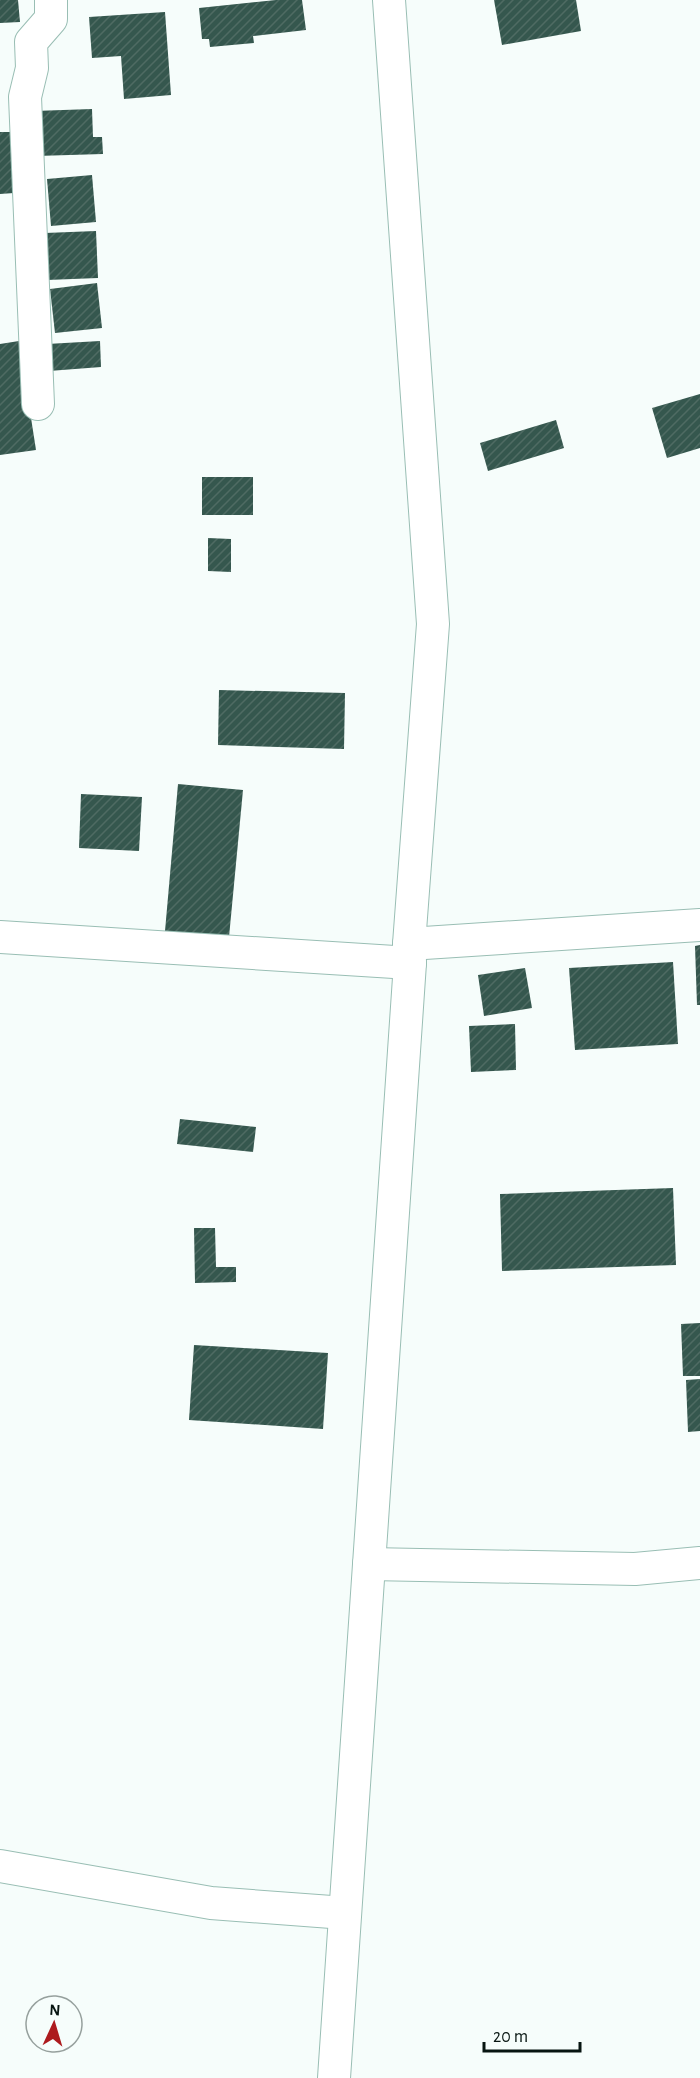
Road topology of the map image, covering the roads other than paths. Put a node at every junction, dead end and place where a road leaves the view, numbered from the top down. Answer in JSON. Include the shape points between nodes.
{"nodes":[{"id":1,"x":51,"y":0,"type":"edge"},
{"id":2,"x":389,"y":0,"type":"edge"},
{"id":3,"x":38,"y":404,"type":"dead end"},
{"id":4,"x":700,"y":925,"type":"edge"},
{"id":5,"x":0,"y":937,"type":"edge"},
{"id":6,"x":409,"y":954,"type":"junction"},
{"id":7,"x":700,"y":1563,"type":"edge"},
{"id":8,"x":369,"y":1564,"type":"junction"},
{"id":9,"x":0,"y":1866,"type":"edge"},
{"id":10,"x":345,"y":1913,"type":"junction"},
{"id":11,"x":333,"y":2078,"type":"edge"}],
"edges":[{"from":1,"to":3,"type":"street","via":[[51,19],[31,42],[32,68],[25,97]]},
{"from":2,"to":6,"type":"street","via":[[433,624]]},
{"from":4,"to":6,"type":"street"},
{"from":5,"to":6,"type":"street"},
{"from":6,"to":8,"type":"street"},
{"from":7,"to":8,"type":"street","via":[[636,1569]]},
{"from":8,"to":10,"type":"street"},
{"from":9,"to":10,"type":"street","via":[[211,1903]]},
{"from":10,"to":11,"type":"street"}]}
